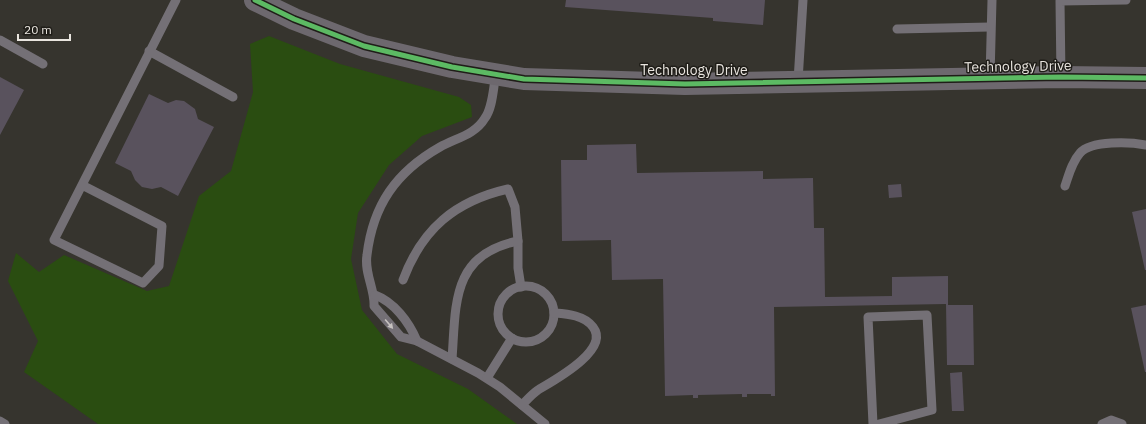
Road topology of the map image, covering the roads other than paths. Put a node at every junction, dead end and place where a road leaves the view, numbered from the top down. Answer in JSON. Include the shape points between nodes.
{"nodes":[{"id":1,"x":176,"y":0,"type":"edge"},
{"id":2,"x":255,"y":0,"type":"edge"},
{"id":3,"x":804,"y":0,"type":"edge"},
{"id":4,"x":992,"y":0,"type":"edge"},
{"id":5,"x":1060,"y":0,"type":"edge"},
{"id":6,"x":1126,"y":0,"type":"edge"},
{"id":7,"x":990,"y":28,"type":"junction"},
{"id":8,"x":897,"y":29,"type":"dead end"},
{"id":9,"x":0,"y":40,"type":"edge"},
{"id":10,"x":150,"y":51,"type":"junction"},
{"id":11,"x":43,"y":64,"type":"dead end"},
{"id":12,"x":496,"y":74,"type":"junction"},
{"id":13,"x":1061,"y":77,"type":"junction"},
{"id":14,"x":990,"y":78,"type":"junction"},
{"id":15,"x":1146,"y":78,"type":"edge"},
{"id":16,"x":798,"y":81,"type":"junction"},
{"id":17,"x":233,"y":97,"type":"dead end"},
{"id":18,"x":1146,"y":145,"type":"edge"},
{"id":19,"x":82,"y":185,"type":"junction"},
{"id":20,"x":1065,"y":186,"type":"dead end"},
{"id":21,"x":518,"y":240,"type":"junction"},
{"id":22,"x":403,"y":280,"type":"dead end"},
{"id":23,"x":522,"y":287,"type":"junction"},
{"id":24,"x":374,"y":295,"type":"junction"},
{"id":25,"x":554,"y":313,"type":"junction"},
{"id":26,"x":512,"y":338,"type":"junction"},
{"id":27,"x":417,"y":341,"type":"junction"},
{"id":28,"x":452,"y":359,"type":"junction"},
{"id":29,"x":487,"y":378,"type":"junction"},
{"id":30,"x":522,"y":405,"type":"junction"},
{"id":31,"x":0,"y":421,"type":"edge"},
{"id":32,"x":5,"y":424,"type":"edge"},
{"id":33,"x":545,"y":424,"type":"edge"},
{"id":34,"x":873,"y":424,"type":"edge"},
{"id":35,"x":879,"y":424,"type":"edge"},
{"id":36,"x":1102,"y":424,"type":"edge"},
{"id":37,"x":1122,"y":424,"type":"edge"}],
"edges":[{"from":1,"to":10,"type":"lane"},
{"from":2,"to":12,"type":"street","name":"Technology Drive","via":[[294,19],[364,46],[452,67]]},
{"from":3,"to":16,"type":"lane"},
{"from":4,"to":7,"type":"lane"},
{"from":5,"to":6,"type":"lane"},
{"from":5,"to":13,"type":"lane"},
{"from":7,"to":8,"type":"lane"},
{"from":7,"to":14,"type":"lane"},
{"from":9,"to":11,"type":"lane"},
{"from":10,"to":17,"type":"lane"},
{"from":10,"to":19,"type":"lane"},
{"from":12,"to":16,"type":"street","name":"Technology Drive","via":[[593,82],[685,84]]},
{"from":12,"to":24,"type":"lane","via":[[486,118],[475,131],[440,147],[409,168],[392,184],[378,209],[366,257]]},
{"from":13,"to":14,"type":"street","name":"Technology Drive"},
{"from":13,"to":15,"type":"street","name":"Technology Drive"},
{"from":14,"to":16,"type":"street","name":"Technology Drive"},
{"from":18,"to":20,"type":"lane","via":[[1132,142],[1100,144],[1081,151],[1071,167]]},
{"from":19,"to":19,"type":"lane","via":[[54,240],[143,282],[159,266],[162,226]]},
{"from":21,"to":22,"type":"lane","via":[[514,207],[508,189],[490,193],[468,202],[435,226],[416,251]]},
{"from":21,"to":23,"type":"lane","via":[[518,268]]},
{"from":21,"to":28,"type":"lane","via":[[500,244],[476,260],[465,274],[457,296]]},
{"from":23,"to":25,"type":"lane","via":[[536,288],[544,293],[550,299]]},
{"from":23,"to":26,"type":"lane","via":[[504,296],[498,313],[503,329]]},
{"from":24,"to":27,"type":"lane","via":[[385,299],[401,316],[411,327]]},
{"from":24,"to":27,"type":"lane","one_way":true,"via":[[374,306],[401,337]]},
{"from":25,"to":26,"type":"lane","via":[[552,324],[541,338],[524,342]]},
{"from":25,"to":30,"type":"lane","via":[[586,320],[597,335],[595,343],[576,366],[537,391]]},
{"from":26,"to":29,"type":"lane"},
{"from":27,"to":28,"type":"lane"},
{"from":28,"to":29,"type":"lane"},
{"from":29,"to":30,"type":"lane"},
{"from":30,"to":33,"type":"lane"},
{"from":31,"to":32,"type":"lane"},
{"from":34,"to":35,"type":"lane","via":[[868,317],[926,315],[932,410]]},
{"from":36,"to":37,"type":"lane","via":[[1111,420]]}]}
